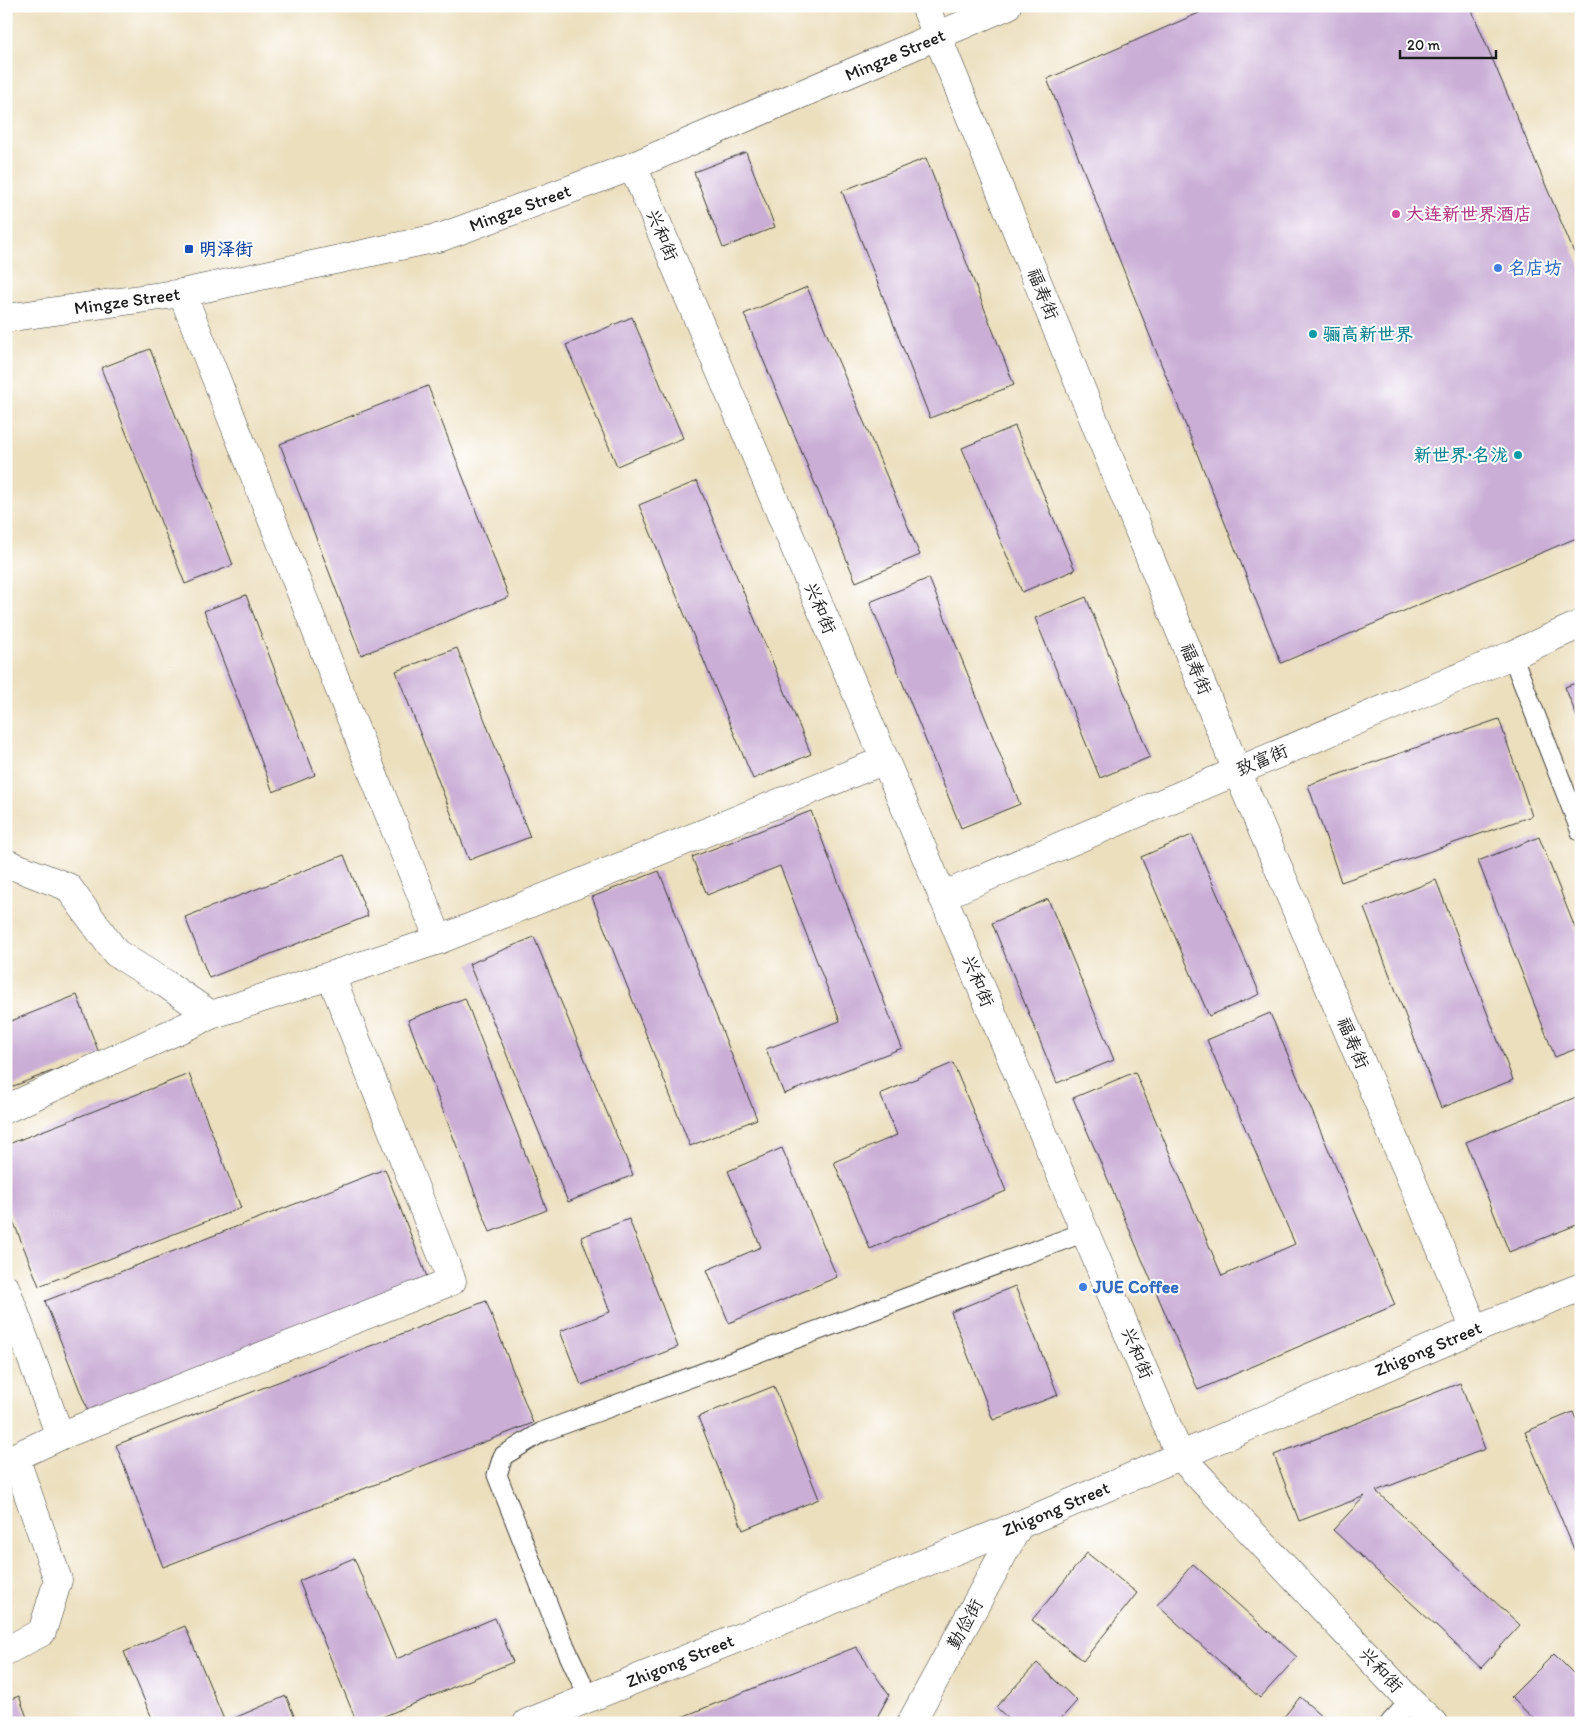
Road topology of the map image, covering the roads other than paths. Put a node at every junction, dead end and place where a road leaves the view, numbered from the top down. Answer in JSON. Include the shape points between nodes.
{"nodes":[{"id":1,"x":925,"y":6,"type":"edge"},
{"id":2,"x":1007,"y":6,"type":"edge"},
{"id":3,"x":937,"y":36,"type":"junction"},
{"id":4,"x":633,"y":166,"type":"junction"},
{"id":5,"x":182,"y":293,"type":"junction"},
{"id":6,"x":6,"y":318,"type":"edge"},
{"id":7,"x":1581,"y":624,"type":"edge"},
{"id":8,"x":1512,"y":655,"type":"junction"},
{"id":9,"x":884,"y":760,"type":"junction"},
{"id":10,"x":1237,"y":771,"type":"junction"},
{"id":11,"x":1581,"y":832,"type":"edge"},
{"id":12,"x":6,"y":863,"type":"edge"},
{"id":13,"x":942,"y":896,"type":"junction"},
{"id":14,"x":439,"y":940,"type":"junction"},
{"id":15,"x":331,"y":976,"type":"junction"},
{"id":16,"x":211,"y":1016,"type":"junction"},
{"id":17,"x":6,"y":1109,"type":"edge"},
{"id":18,"x":1085,"y":1232,"type":"junction"},
{"id":19,"x":1581,"y":1287,"type":"edge"},
{"id":20,"x":6,"y":1289,"type":"edge"},
{"id":21,"x":1475,"y":1329,"type":"junction"},
{"id":22,"x":60,"y":1436,"type":"junction"},
{"id":23,"x":1180,"y":1456,"type":"junction"},
{"id":24,"x":1019,"y":1525,"type":"junction"},
{"id":25,"x":6,"y":1650,"type":"edge"},
{"id":26,"x":589,"y":1698,"type":"junction"},
{"id":27,"x":1410,"y":1701,"type":"junction"},
{"id":28,"x":527,"y":1723,"type":"edge"},
{"id":29,"x":911,"y":1723,"type":"edge"},
{"id":30,"x":1390,"y":1723,"type":"edge"},
{"id":31,"x":1434,"y":1723,"type":"edge"}],
"edges":[{"from":1,"to":3,"type":"street","name":"福寿街"},
{"from":2,"to":3,"type":"street","name":"Mingze Street"},
{"from":3,"to":4,"type":"street","name":"Mingze Street"},
{"from":3,"to":10,"type":"street","name":"福寿街"},
{"from":4,"to":5,"type":"street","name":"Mingze Street","via":[[442,237]]},
{"from":4,"to":9,"type":"street","name":"兴和街"},
{"from":5,"to":6,"type":"street","name":"Mingze Street"},
{"from":5,"to":14,"type":"street"},
{"from":7,"to":8,"type":"street","name":"致富街"},
{"from":8,"to":10,"type":"street","name":"致富街"},
{"from":8,"to":11,"type":"lane"},
{"from":9,"to":13,"type":"street","name":"兴和街"},
{"from":9,"to":14,"type":"street"},
{"from":10,"to":13,"type":"street","name":"致富街"},
{"from":10,"to":21,"type":"street","name":"福寿街"},
{"from":12,"to":16,"type":"street","via":[[68,887],[116,953]]},
{"from":13,"to":18,"type":"street","name":"兴和街"},
{"from":14,"to":15,"type":"street"},
{"from":15,"to":16,"type":"street"},
{"from":15,"to":22,"type":"street","via":[[452,1281]]},
{"from":16,"to":17,"type":"street"},
{"from":18,"to":23,"type":"street","name":"兴和街"},
{"from":18,"to":26,"type":"lane","via":[[542,1432],[503,1456],[497,1474],[560,1638]]},
{"from":19,"to":21,"type":"street","name":"Zhigong Street"},
{"from":20,"to":22,"type":"street"},
{"from":21,"to":23,"type":"street","name":"Zhigong Street"},
{"from":22,"to":25,"type":"street","via":[[15,1457],[58,1580],[42,1632]]},
{"from":23,"to":24,"type":"street","name":"Zhigong Street"},
{"from":23,"to":27,"type":"street","name":"兴和街"},
{"from":24,"to":26,"type":"street","name":"Zhigong Street"},
{"from":24,"to":29,"type":"street","name":"勤俭街"},
{"from":26,"to":28,"type":"street","name":"Zhigong Street"},
{"from":27,"to":30,"type":"lane"},
{"from":27,"to":31,"type":"street","name":"兴和街"}]}
